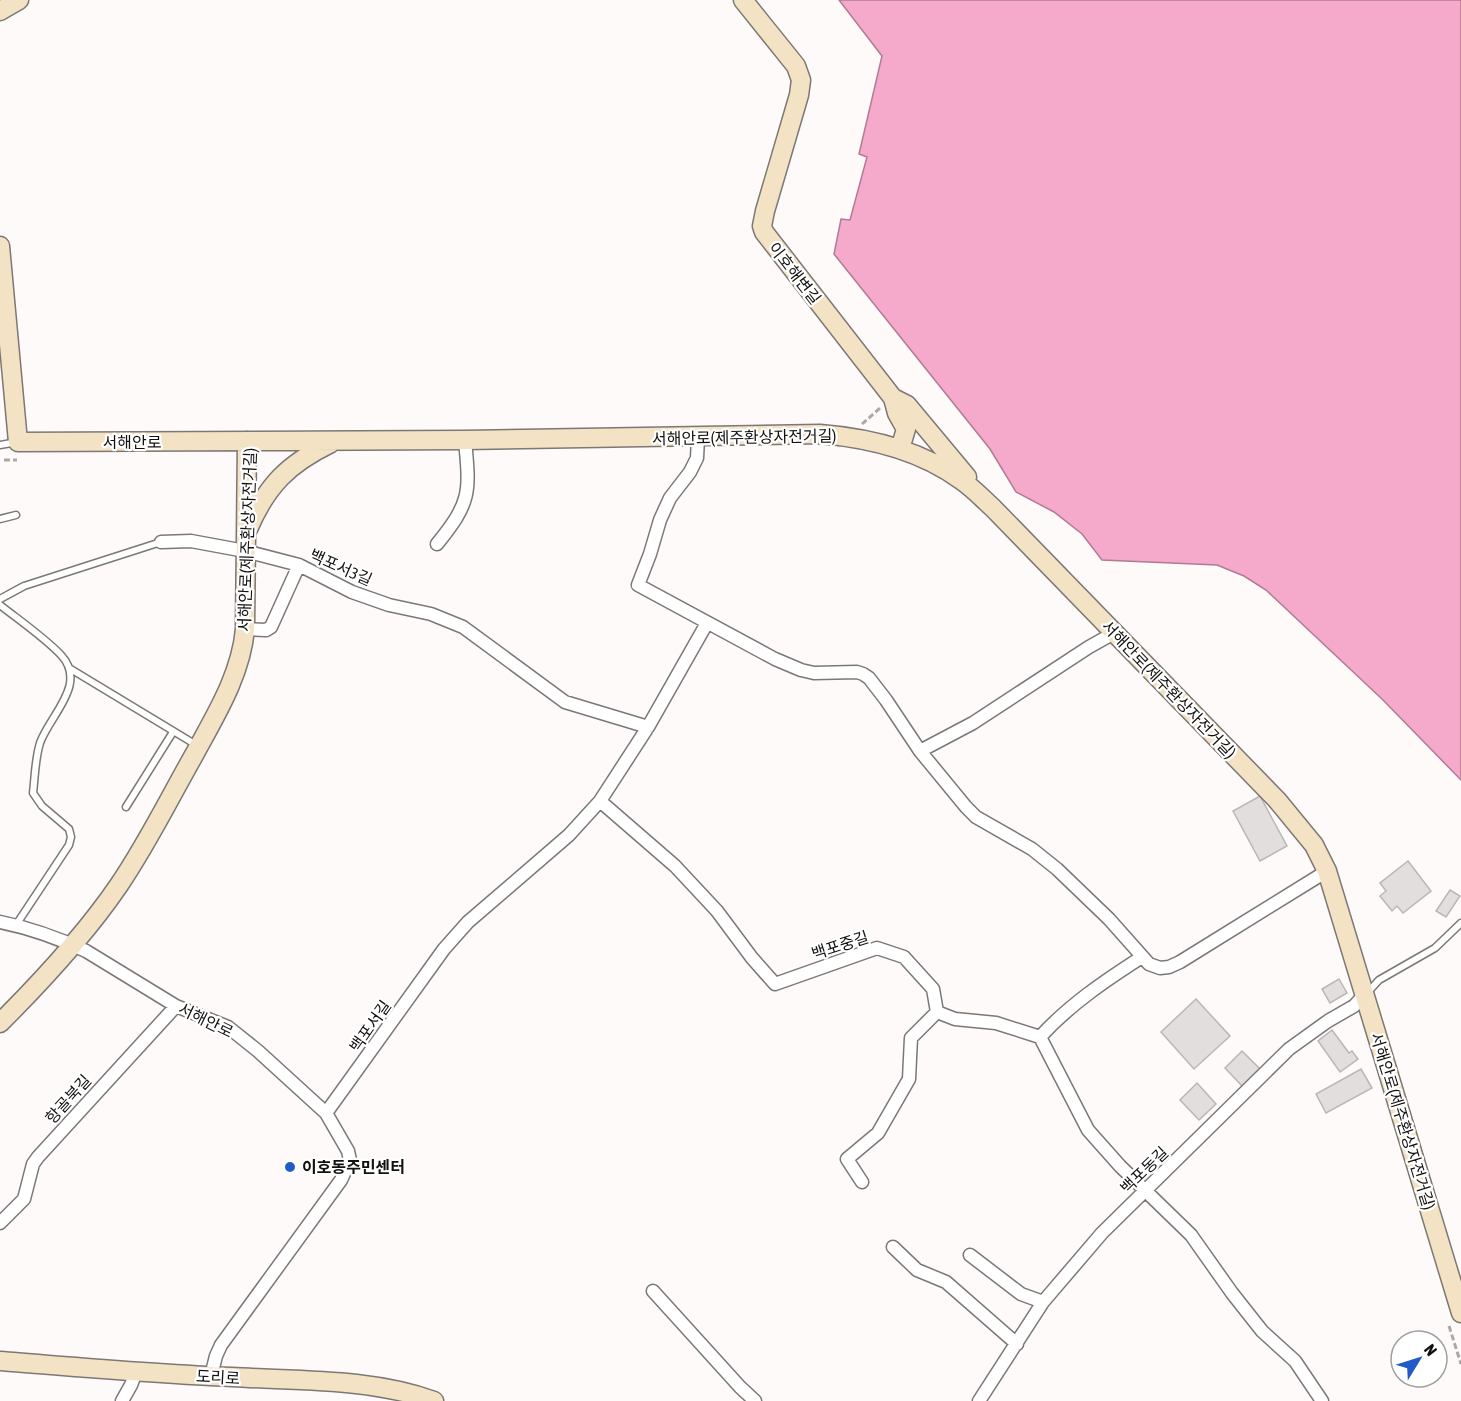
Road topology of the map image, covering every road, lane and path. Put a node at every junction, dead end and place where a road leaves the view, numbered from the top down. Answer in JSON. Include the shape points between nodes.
{"nodes":[{"id":1,"x":19,"y":0,"type":"edge"},
{"id":2,"x":743,"y":0,"type":"edge"},
{"id":3,"x":0,"y":11,"type":"edge"},
{"id":4,"x":0,"y":246,"type":"edge"},
{"id":5,"x":893,"y":398,"type":"junction"},
{"id":6,"x":698,"y":438,"type":"junction"},
{"id":7,"x":465,"y":440,"type":"junction"},
{"id":8,"x":247,"y":441,"type":"junction"},
{"id":9,"x":336,"y":441,"type":"junction"},
{"id":10,"x":9,"y":444,"type":"edge"},
{"id":11,"x":900,"y":449,"type":"junction"},
{"id":12,"x":993,"y":508,"type":"junction"},
{"id":13,"x":16,"y":515,"type":"dead end"},
{"id":14,"x":0,"y":519,"type":"edge"},
{"id":15,"x":161,"y":542,"type":"joint"},
{"id":16,"x":245,"y":543,"type":"junction"},
{"id":17,"x":437,"y":544,"type":"dead end"},
{"id":18,"x":299,"y":566,"type":"junction"},
{"id":19,"x":0,"y":599,"type":"edge"},
{"id":20,"x":0,"y":605,"type":"edge"},
{"id":21,"x":707,"y":623,"type":"junction"},
{"id":22,"x":245,"y":629,"type":"junction"},
{"id":23,"x":1114,"y":633,"type":"junction"},
{"id":24,"x":69,"y":668,"type":"junction"},
{"id":25,"x":648,"y":727,"type":"junction"},
{"id":26,"x":173,"y":732,"type":"junction"},
{"id":27,"x":198,"y":746,"type":"junction"},
{"id":28,"x":920,"y":751,"type":"junction"},
{"id":29,"x":600,"y":801,"type":"junction"},
{"id":30,"x":126,"y":807,"type":"dead end"},
{"id":31,"x":1327,"y":871,"type":"junction"},
{"id":32,"x":0,"y":922,"type":"edge"},
{"id":33,"x":1461,"y":922,"type":"edge"},
{"id":34,"x":16,"y":925,"type":"junction"},
{"id":35,"x":72,"y":944,"type":"junction"},
{"id":36,"x":1142,"y":957,"type":"junction"},
{"id":37,"x":1365,"y":994,"type":"junction"},
{"id":38,"x":176,"y":1006,"type":"junction"},
{"id":39,"x":938,"y":1012,"type":"junction"},
{"id":40,"x":0,"y":1023,"type":"edge"},
{"id":41,"x":1040,"y":1037,"type":"junction"},
{"id":42,"x":326,"y":1113,"type":"junction"},
{"id":43,"x":862,"y":1182,"type":"dead end"},
{"id":44,"x":1146,"y":1190,"type":"junction"},
{"id":45,"x":0,"y":1223,"type":"edge"},
{"id":46,"x":893,"y":1247,"type":"dead end"},
{"id":47,"x":970,"y":1255,"type":"dead end"},
{"id":48,"x":653,"y":1291,"type":"dead end"},
{"id":49,"x":1043,"y":1302,"type":"junction"},
{"id":50,"x":1461,"y":1313,"type":"edge"},
{"id":51,"x":1017,"y":1344,"type":"junction"},
{"id":52,"x":0,"y":1361,"type":"edge"},
{"id":53,"x":136,"y":1372,"type":"junction"},
{"id":54,"x":211,"y":1376,"type":"junction"},
{"id":55,"x":122,"y":1401,"type":"edge"},
{"id":56,"x":434,"y":1401,"type":"edge"},
{"id":57,"x":755,"y":1401,"type":"edge"},
{"id":58,"x":980,"y":1401,"type":"edge"},
{"id":59,"x":1322,"y":1401,"type":"edge"}],
"edges":[{"from":1,"to":3,"type":"street"},
{"from":2,"to":5,"type":"street","name":"이호해변길","via":[[796,66],[801,81],[765,211],[764,232]]},
{"from":4,"to":10,"type":"street"},
{"from":5,"to":11,"type":"street","via":[[906,429]]},
{"from":5,"to":12,"type":"street","name":"이호해변길","via":[[907,405]]},
{"from":6,"to":7,"type":"street","name":"서해안로(제주환상자전거길)"},
{"from":6,"to":11,"type":"street","name":"서해안로(제주환상자전거길)","via":[[820,434],[849,436]]},
{"from":6,"to":21,"type":"street","via":[[697,458],[666,505],[638,585]]},
{"from":7,"to":9,"type":"street","name":"서해안로(제주환상자전거길)"},
{"from":7,"to":17,"type":"street","via":[[469,479],[465,503]]},
{"from":8,"to":9,"type":"street","name":"서해안로(제주환상자전거길)"},
{"from":8,"to":10,"type":"street","name":"서해안로"},
{"from":8,"to":16,"type":"street","name":"서해안로(제주환상자전거길)"},
{"from":9,"to":16,"type":"street","via":[[298,462],[275,482],[257,508]]},
{"from":11,"to":12,"type":"street","name":"서해안로(제주환상자전거길)","via":[[942,468]]},
{"from":12,"to":23,"type":"street","name":"서해안로(제주환상자전거길)"},
{"from":13,"to":14,"type":"lane"},
{"from":15,"to":16,"type":"street","name":"백포서3길"},
{"from":15,"to":19,"type":"lane","name":"백포서3길","via":[[24,586]]},
{"from":16,"to":18,"type":"street","name":"백포서3길"},
{"from":16,"to":22,"type":"street","name":"서해안로(제주환상자전거길)"},
{"from":18,"to":22,"type":"street","via":[[271,627]]},
{"from":18,"to":25,"type":"street","name":"백포서3길","via":[[352,592],[463,627],[565,702]]},
{"from":20,"to":24,"type":"lane","via":[[62,656]]},
{"from":21,"to":25,"type":"street","name":"백포서길"},
{"from":21,"to":28,"type":"street","via":[[801,670],[863,674],[886,700]]},
{"from":22,"to":27,"type":"street","name":"서해안로(제주환상자전거길)","via":[[232,681]]},
{"from":23,"to":28,"type":"street","via":[[973,723]]},
{"from":23,"to":31,"type":"street","name":"서해안로(제주환상자전거길)","via":[[1282,806],[1314,845]]},
{"from":24,"to":26,"type":"lane"},
{"from":24,"to":34,"type":"lane","via":[[72,682],[41,741],[33,793],[69,830],[71,837]]},
{"from":25,"to":29,"type":"street","name":"백포서길"},
{"from":26,"to":27,"type":"lane"},
{"from":26,"to":30,"type":"lane"},
{"from":27,"to":35,"type":"street","name":"서해안로(제주환상자전거길)","via":[[135,861]]},
{"from":28,"to":36,"type":"street","via":[[976,817],[1032,849],[1057,869]]},
{"from":29,"to":39,"type":"street","name":"백포중길","via":[[689,881],[775,984],[878,948],[904,957],[933,989]]},
{"from":29,"to":42,"type":"street","name":"백포서길","via":[[569,835],[468,922]]},
{"from":31,"to":36,"type":"street","via":[[1179,963],[1160,968]]},
{"from":31,"to":37,"type":"street","name":"서해안로(제주환상자전거길)"},
{"from":32,"to":34,"type":"street","name":"서해안로"},
{"from":33,"to":37,"type":"lane","via":[[1435,948],[1379,980]]},
{"from":34,"to":35,"type":"street","name":"서해안로"},
{"from":35,"to":38,"type":"street","name":"서해안로"},
{"from":35,"to":40,"type":"street","name":"서해안로(제주환상자전거길)"},
{"from":36,"to":41,"type":"street","via":[[1084,998]]},
{"from":37,"to":44,"type":"street","name":"백포동길","via":[[1354,1006],[1289,1050]]},
{"from":37,"to":50,"type":"street","name":"서해안로(제주환상자전거길)"},
{"from":38,"to":42,"type":"street","name":"서해안로","via":[[228,1027]]},
{"from":38,"to":45,"type":"street","name":"항골북길","via":[[38,1157],[24,1199]]},
{"from":39,"to":41,"type":"street","via":[[956,1019],[996,1023]]},
{"from":39,"to":43,"type":"street","via":[[912,1038],[909,1079],[878,1133],[847,1159]]},
{"from":41,"to":44,"type":"street","via":[[1088,1130]]},
{"from":42,"to":54,"type":"street","via":[[348,1151],[347,1170],[221,1345]]},
{"from":44,"to":49,"type":"street","name":"백포동길","via":[[1102,1233]]},
{"from":44,"to":59,"type":"street","via":[[1191,1235],[1262,1331],[1295,1360]]},
{"from":46,"to":51,"type":"street","via":[[917,1270],[946,1282]]},
{"from":47,"to":49,"type":"street","via":[[1021,1294]]},
{"from":48,"to":57,"type":"street"},
{"from":49,"to":51,"type":"street","name":"백포동길"},
{"from":51,"to":58,"type":"street","name":"백포동길"},
{"from":52,"to":53,"type":"street","name":"도리로"},
{"from":53,"to":54,"type":"street","name":"도리로"},
{"from":53,"to":55,"type":"street"},
{"from":54,"to":56,"type":"street","name":"도리로","via":[[355,1385]]}]}
